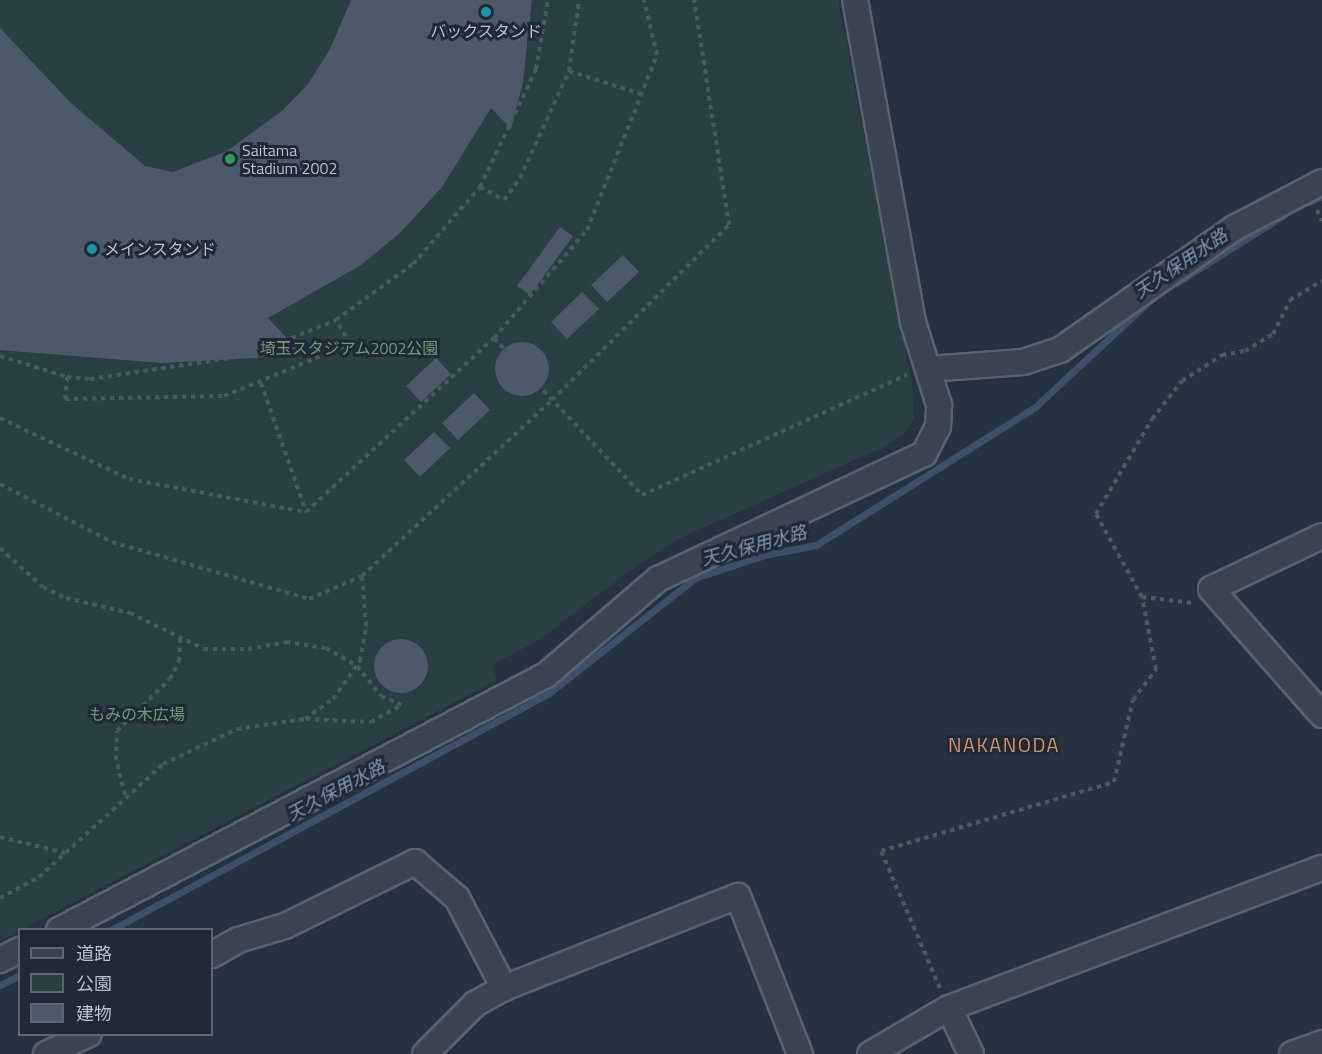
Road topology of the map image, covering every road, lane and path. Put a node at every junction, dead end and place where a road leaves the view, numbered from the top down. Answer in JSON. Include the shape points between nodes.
{"nodes":[{"id":1,"x":548,"y":0,"type":"edge"},
{"id":2,"x":579,"y":0,"type":"edge"},
{"id":3,"x":644,"y":0,"type":"edge"},
{"id":4,"x":694,"y":0,"type":"edge"},
{"id":5,"x":855,"y":0,"type":"edge"},
{"id":6,"x":569,"y":71,"type":"junction"},
{"id":7,"x":641,"y":94,"type":"junction"},
{"id":8,"x":1322,"y":182,"type":"edge"},
{"id":9,"x":480,"y":187,"type":"junction"},
{"id":10,"x":1322,"y":280,"type":"edge"},
{"id":11,"x":336,"y":320,"type":"junction"},
{"id":12,"x":494,"y":338,"type":"junction"},
{"id":13,"x":0,"y":356,"type":"edge"},
{"id":14,"x":928,"y":369,"type":"junction"},
{"id":15,"x":67,"y":377,"type":"junction"},
{"id":16,"x":261,"y":383,"type":"junction"},
{"id":17,"x":552,"y":400,"type":"junction"},
{"id":18,"x":0,"y":418,"type":"edge"},
{"id":19,"x":0,"y":484,"type":"edge"},
{"id":20,"x":306,"y":512,"type":"junction"},
{"id":21,"x":1322,"y":536,"type":"edge"},
{"id":22,"x":0,"y":548,"type":"edge"},
{"id":23,"x":362,"y":576,"type":"junction"},
{"id":24,"x":1142,"y":597,"type":"junction"},
{"id":25,"x":1227,"y":607,"type":"junction"},
{"id":26,"x":180,"y":638,"type":"junction"},
{"id":27,"x":357,"y":666,"type":"junction"},
{"id":28,"x":1322,"y":715,"type":"edge"},
{"id":29,"x":305,"y":719,"type":"junction"},
{"id":30,"x":125,"y":795,"type":"junction"},
{"id":31,"x":0,"y":837,"type":"edge"},
{"id":32,"x":67,"y":854,"type":"junction"},
{"id":33,"x":1322,"y":868,"type":"edge"},
{"id":34,"x":0,"y":898,"type":"edge"},
{"id":35,"x":63,"y":928,"type":"edge"},
{"id":36,"x":18,"y":951,"type":"edge"},
{"id":37,"x":213,"y":953,"type":"edge"},
{"id":38,"x":0,"y":960,"type":"edge"},
{"id":39,"x":504,"y":988,"type":"junction"},
{"id":40,"x":949,"y":1008,"type":"junction"},
{"id":41,"x":87,"y":1036,"type":"edge"},
{"id":42,"x":1322,"y":1043,"type":"edge"},
{"id":43,"x":48,"y":1053,"type":"edge"},
{"id":44,"x":424,"y":1054,"type":"edge"},
{"id":45,"x":800,"y":1054,"type":"edge"},
{"id":46,"x":870,"y":1054,"type":"edge"},
{"id":47,"x":971,"y":1054,"type":"edge"},
{"id":48,"x":1292,"y":1054,"type":"edge"}],
"edges":[{"from":1,"to":9,"type":"path","via":[[536,69]]},
{"from":2,"to":6,"type":"path"},
{"from":3,"to":7,"type":"path","via":[[657,55]]},
{"from":4,"to":17,"type":"path","via":[[729,225]]},
{"from":5,"to":14,"type":"street","via":[[913,322]]},
{"from":6,"to":7,"type":"path"},
{"from":6,"to":9,"type":"path","via":[[536,147],[504,200]]},
{"from":7,"to":12,"type":"path","via":[[587,230]]},
{"from":8,"to":14,"type":"street","via":[[1234,228],[1060,350],[1023,362]]},
{"from":9,"to":11,"type":"path","via":[[413,264]]},
{"from":10,"to":24,"type":"path","via":[[1290,300],[1273,334],[1245,351],[1222,355],[1182,381],[1152,418],[1096,514]]},
{"from":11,"to":15,"type":"path","via":[[250,355],[90,379]]},
{"from":11,"to":16,"type":"path","via":[[350,344]]},
{"from":12,"to":17,"type":"path"},
{"from":12,"to":20,"type":"path"},
{"from":13,"to":15,"type":"path"},
{"from":14,"to":17,"type":"path","via":[[894,378],[642,495]]},
{"from":14,"to":35,"type":"street","via":[[939,405],[939,427],[924,454],[658,579],[546,675]]},
{"from":15,"to":16,"type":"path","via":[[65,399],[81,400],[224,396]]},
{"from":16,"to":20,"type":"path"},
{"from":17,"to":23,"type":"path"},
{"from":18,"to":20,"type":"path","via":[[129,479]]},
{"from":19,"to":23,"type":"path","via":[[112,542],[309,599]]},
{"from":21,"to":25,"type":"street","via":[[1211,589]]},
{"from":22,"to":26,"type":"path","via":[[43,587],[66,598],[130,613]]},
{"from":23,"to":27,"type":"path","via":[[366,626]]},
{"from":24,"to":25,"type":"path"},
{"from":24,"to":40,"type":"path","via":[[1156,669],[1133,700],[1114,782],[881,850]]},
{"from":25,"to":28,"type":"street"},
{"from":26,"to":27,"type":"path","via":[[204,648],[248,650],[286,642],[326,648]]},
{"from":26,"to":30,"type":"path","via":[[179,662],[170,679],[117,730],[116,760]]},
{"from":27,"to":29,"type":"path","via":[[333,699]]},
{"from":27,"to":29,"type":"path","via":[[381,696],[402,705],[371,722]]},
{"from":29,"to":30,"type":"path","via":[[237,729],[163,765]]},
{"from":30,"to":32,"type":"path"},
{"from":31,"to":32,"type":"path"},
{"from":32,"to":34,"type":"path","via":[[39,877]]},
{"from":33,"to":40,"type":"street"},
{"from":36,"to":38,"type":"street"},
{"from":37,"to":39,"type":"street","via":[[238,940],[285,926],[415,862],[457,898]]},
{"from":39,"to":44,"type":"street","via":[[475,1004]]},
{"from":39,"to":45,"type":"street","via":[[738,896]]},
{"from":40,"to":46,"type":"street"},
{"from":40,"to":47,"type":"street"},
{"from":41,"to":43,"type":"street"},
{"from":42,"to":48,"type":"street"}]}
